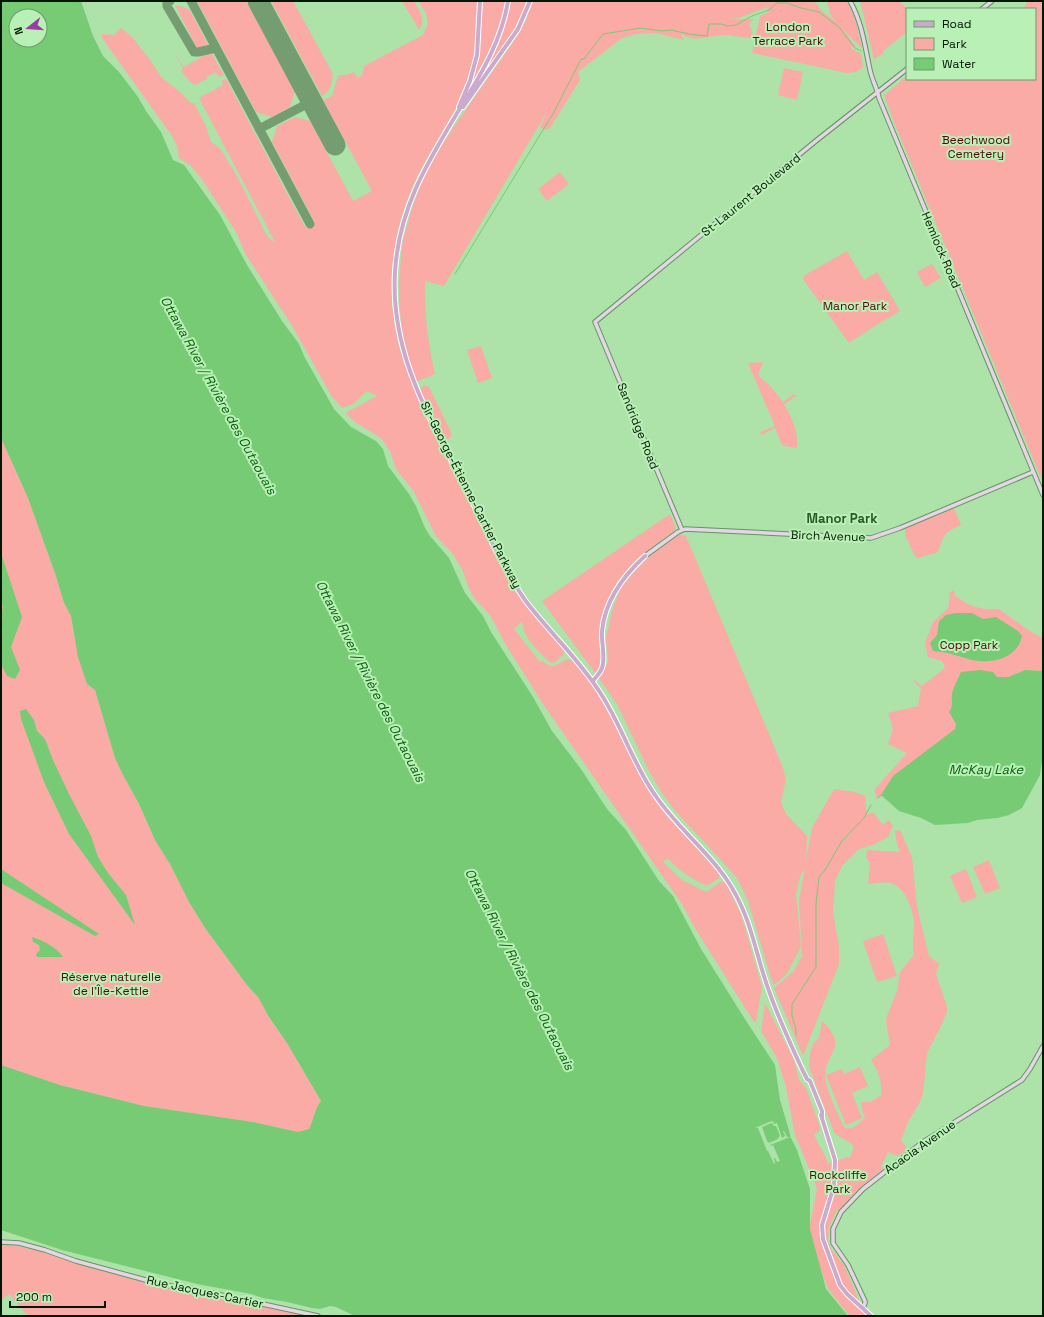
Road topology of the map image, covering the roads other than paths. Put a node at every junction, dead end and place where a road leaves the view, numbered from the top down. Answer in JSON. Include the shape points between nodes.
{"nodes":[{"id":1,"x":480,"y":1,"type":"edge"},
{"id":2,"x":508,"y":1,"type":"edge"},
{"id":3,"x":530,"y":1,"type":"edge"},
{"id":4,"x":850,"y":1,"type":"edge"},
{"id":5,"x":992,"y":1,"type":"edge"},
{"id":6,"x":983,"y":8,"type":"edge"},
{"id":7,"x":906,"y":71,"type":"edge"},
{"id":8,"x":878,"y":93,"type":"junction"},
{"id":9,"x":451,"y":124,"type":"junction"},
{"id":10,"x":595,"y":322,"type":"joint"},
{"id":11,"x":1033,"y":472,"type":"junction"},
{"id":12,"x":1043,"y":495,"type":"edge"},
{"id":13,"x":682,"y":530,"type":"junction"},
{"id":14,"x":645,"y":556,"type":"joint"},
{"id":15,"x":593,"y":681,"type":"junction"},
{"id":16,"x":1043,"y":1046,"type":"edge"},
{"id":17,"x":1,"y":1242,"type":"edge"},
{"id":18,"x":863,"y":1308,"type":"junction"},
{"id":19,"x":318,"y":1316,"type":"edge"},
{"id":20,"x":871,"y":1316,"type":"edge"}],
"edges":[{"from":1,"to":9,"type":"main road","via":[[479,47],[475,65]]},
{"from":2,"to":9,"type":"main road","name":"Sir-George-Étienne-Cartier Parkway","via":[[496,43]]},
{"from":3,"to":9,"type":"main road","via":[[513,37]]},
{"from":4,"to":8,"type":"street","name":"Hemlock Road","via":[[860,24]]},
{"from":5,"to":6,"type":"street"},
{"from":7,"to":8,"type":"street","name":"St-Laurent Boulevard"},
{"from":8,"to":10,"type":"street","name":"St-Laurent Boulevard"},
{"from":8,"to":11,"type":"street","name":"Hemlock Road"},
{"from":9,"to":15,"type":"main road","name":"Sir-George-Étienne-Cartier Parkway","via":[[419,179],[401,233],[395,292],[401,343],[416,387],[512,580],[534,611]]},
{"from":10,"to":13,"type":"street","name":"Sandridge Road"},
{"from":11,"to":12,"type":"street","name":"Hemlock Road"},
{"from":11,"to":13,"type":"street","name":"Birch Avenue","via":[[872,538]]},
{"from":13,"to":14,"type":"street"},
{"from":14,"to":15,"type":"main road","via":[[624,577],[610,603],[602,632],[602,668]]},
{"from":15,"to":18,"type":"main road","name":"Sir-George-Étienne-Cartier Parkway","via":[[655,795],[673,819],[714,863],[732,888],[746,916],[771,998],[822,1111],[835,1160],[834,1186],[822,1225],[823,1239],[840,1285]]},
{"from":16,"to":18,"type":"street","name":"Acacia Avenue","via":[[1022,1080],[923,1142],[863,1189],[841,1212],[834,1225],[832,1238],[865,1303]]},
{"from":17,"to":19,"type":"street","name":"Rue Jacques-Cartier","via":[[19,1243],[164,1285]]},
{"from":18,"to":20,"type":"main road","name":"Sir-George-Étienne-Cartier Parkway"}]}
